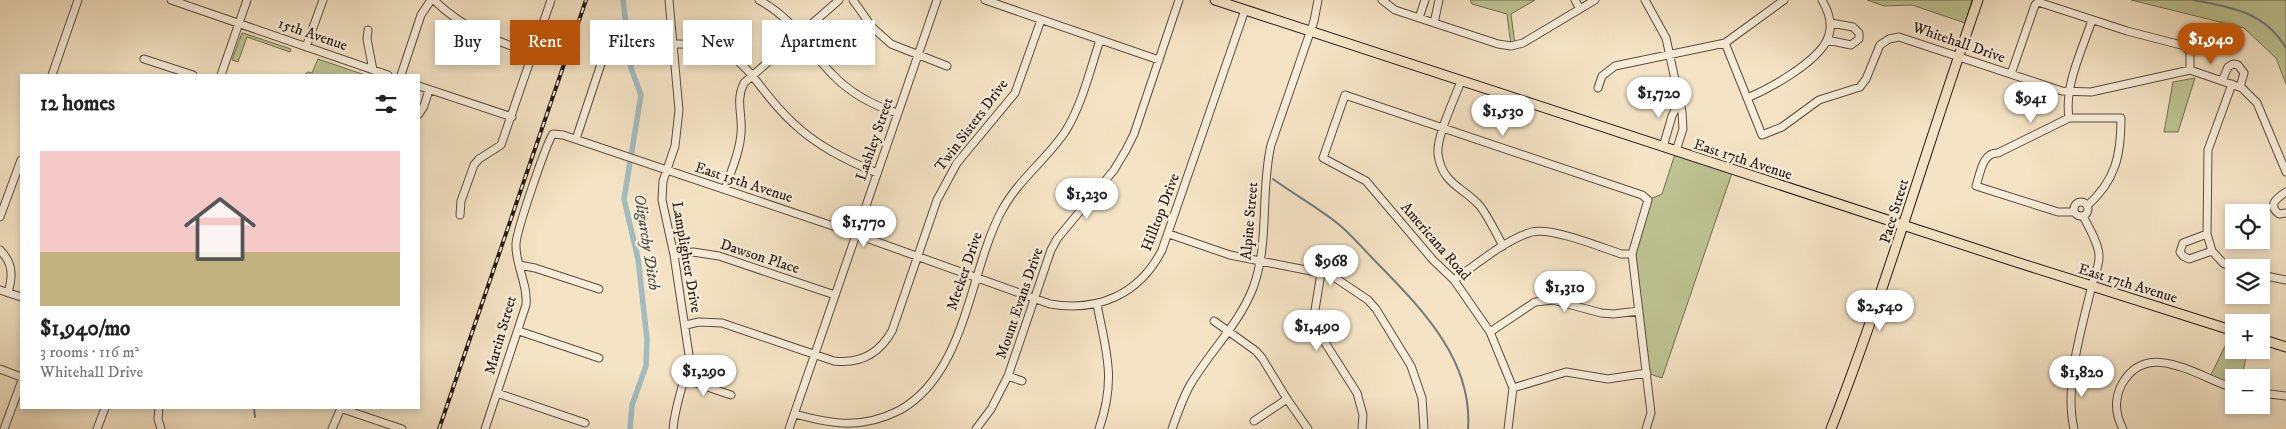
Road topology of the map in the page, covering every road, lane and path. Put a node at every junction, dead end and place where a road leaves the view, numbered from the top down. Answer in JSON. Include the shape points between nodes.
{"nodes":[{"id":1,"x":78,"y":0,"type":"edge"},
{"id":2,"x":172,"y":0,"type":"edge"},
{"id":3,"x":247,"y":0,"type":"edge"},
{"id":4,"x":323,"y":0,"type":"edge"},
{"id":5,"x":433,"y":0,"type":"edge"},
{"id":6,"x":551,"y":0,"type":"edge"},
{"id":7,"x":669,"y":0,"type":"edge"},
{"id":8,"x":759,"y":0,"type":"edge"},
{"id":9,"x":839,"y":0,"type":"edge"},
{"id":10,"x":853,"y":0,"type":"edge"},
{"id":11,"x":937,"y":0,"type":"edge"},
{"id":12,"x":985,"y":0,"type":"edge"},
{"id":13,"x":1179,"y":0,"type":"edge"},
{"id":14,"x":1215,"y":0,"type":"edge"},
{"id":15,"x":1318,"y":0,"type":"edge"},
{"id":16,"x":1382,"y":0,"type":"edge"},
{"id":17,"x":1425,"y":0,"type":"edge"},
{"id":18,"x":1439,"y":0,"type":"edge"},
{"id":19,"x":1575,"y":0,"type":"edge"},
{"id":20,"x":1595,"y":0,"type":"edge"},
{"id":21,"x":1644,"y":0,"type":"edge"},
{"id":22,"x":1784,"y":0,"type":"edge"},
{"id":23,"x":1822,"y":0,"type":"edge"},
{"id":24,"x":1978,"y":0,"type":"edge"},
{"id":25,"x":1580,"y":9,"type":"junction"},
{"id":26,"x":1245,"y":10,"type":"junction"},
{"id":27,"x":1419,"y":18,"type":"junction"},
{"id":28,"x":544,"y":20,"type":"edge"},
{"id":29,"x":671,"y":20,"type":"edge"},
{"id":30,"x":786,"y":20,"type":"edge"},
{"id":31,"x":815,"y":20,"type":"edge"},
{"id":32,"x":1041,"y":20,"type":"junction"},
{"id":33,"x":2092,"y":20,"type":"junction"},
{"id":34,"x":239,"y":23,"type":"junction"},
{"id":35,"x":1434,"y":23,"type":"junction"},
{"id":36,"x":1831,"y":23,"type":"junction"},
{"id":37,"x":368,"y":30,"type":"dead end"},
{"id":38,"x":1310,"y":31,"type":"junction"},
{"id":39,"x":1100,"y":40,"type":"junction"},
{"id":40,"x":1827,"y":40,"type":"junction"},
{"id":41,"x":1725,"y":43,"type":"junction"},
{"id":42,"x":673,"y":44,"type":"joint"},
{"id":43,"x":510,"y":46,"type":"edge"},
{"id":44,"x":306,"y":47,"type":"junction"},
{"id":45,"x":918,"y":55,"type":"junction"},
{"id":46,"x":1670,"y":55,"type":"junction"},
{"id":47,"x":1958,"y":56,"type":"junction"},
{"id":48,"x":144,"y":59,"type":"dead end"},
{"id":49,"x":1159,"y":60,"type":"junction"},
{"id":50,"x":529,"y":65,"type":"edge"},
{"id":51,"x":601,"y":65,"type":"edge"},
{"id":52,"x":763,"y":65,"type":"edge"},
{"id":53,"x":824,"y":65,"type":"edge"},
{"id":54,"x":947,"y":66,"type":"dead end"},
{"id":55,"x":373,"y":70,"type":"junction"},
{"id":56,"x":2190,"y":70,"type":"junction"},
{"id":57,"x":52,"y":74,"type":"edge"},
{"id":58,"x":191,"y":74,"type":"edge"},
{"id":59,"x":221,"y":74,"type":"edge"},
{"id":60,"x":385,"y":74,"type":"edge"},
{"id":61,"x":401,"y":74,"type":"edge"},
{"id":62,"x":752,"y":74,"type":"junction"},
{"id":63,"x":2011,"y":74,"type":"junction"},
{"id":64,"x":1461,"y":80,"type":"junction"},
{"id":65,"x":2222,"y":80,"type":"junction"},
{"id":66,"x":2232,"y":84,"type":"junction"},
{"id":67,"x":420,"y":86,"type":"edge"},
{"id":68,"x":2240,"y":87,"type":"junction"},
{"id":69,"x":1598,"y":88,"type":"dead end"},
{"id":70,"x":428,"y":90,"type":"junction"},
{"id":71,"x":2070,"y":92,"type":"junction"},
{"id":72,"x":1747,"y":98,"type":"junction"},
{"id":73,"x":1679,"y":102,"type":"junction"},
{"id":74,"x":420,"y":112,"type":"edge"},
{"id":75,"x":897,"y":114,"type":"junction"},
{"id":76,"x":512,"y":117,"type":"junction"},
{"id":77,"x":2069,"y":118,"type":"junction"},
{"id":78,"x":1443,"y":128,"type":"junction"},
{"id":79,"x":554,"y":134,"type":"joint"},
{"id":80,"x":576,"y":139,"type":"junction"},
{"id":81,"x":1663,"y":147,"type":"junction"},
{"id":82,"x":1676,"y":151,"type":"junction"},
{"id":83,"x":20,"y":163,"type":"edge"},
{"id":84,"x":666,"y":170,"type":"junction"},
{"id":85,"x":2286,"y":172,"type":"edge"},
{"id":86,"x":877,"y":173,"type":"junction"},
{"id":87,"x":725,"y":189,"type":"junction"},
{"id":88,"x":2286,"y":192,"type":"edge"},
{"id":89,"x":2087,"y":206,"type":"junction"},
{"id":90,"x":2074,"y":212,"type":"junction"},
{"id":91,"x":2286,"y":213,"type":"edge"},
{"id":92,"x":460,"y":215,"type":"dead end"},
{"id":93,"x":2083,"y":216,"type":"junction"},
{"id":94,"x":0,"y":217,"type":"edge"},
{"id":95,"x":1905,"y":226,"type":"junction"},
{"id":96,"x":856,"y":234,"type":"junction"},
{"id":97,"x":1168,"y":234,"type":"junction"},
{"id":98,"x":2207,"y":234,"type":"junction"},
{"id":99,"x":1503,"y":246,"type":"junction"},
{"id":100,"x":0,"y":250,"type":"edge"},
{"id":101,"x":2212,"y":251,"type":"junction"},
{"id":102,"x":1632,"y":254,"type":"junction"},
{"id":103,"x":674,"y":255,"type":"junction"},
{"id":104,"x":917,"y":256,"type":"junction"},
{"id":105,"x":1260,"y":261,"type":"junction"},
{"id":106,"x":2225,"y":264,"type":"edge"},
{"id":107,"x":519,"y":265,"type":"junction"},
{"id":108,"x":20,"y":268,"type":"edge"},
{"id":109,"x":12,"y":270,"type":"junction"},
{"id":110,"x":1322,"y":273,"type":"junction"},
{"id":111,"x":976,"y":277,"type":"junction"},
{"id":112,"x":2270,"y":277,"type":"edge"},
{"id":113,"x":1454,"y":280,"type":"junction"},
{"id":114,"x":2286,"y":280,"type":"edge"},
{"id":115,"x":2091,"y":287,"type":"junction"},
{"id":116,"x":599,"y":289,"type":"dead end"},
{"id":117,"x":0,"y":290,"type":"edge"},
{"id":118,"x":8,"y":292,"type":"junction"},
{"id":119,"x":835,"y":296,"type":"junction"},
{"id":120,"x":20,"y":297,"type":"edge"},
{"id":121,"x":1035,"y":298,"type":"junction"},
{"id":122,"x":1097,"y":305,"type":"junction"},
{"id":123,"x":1639,"y":311,"type":"junction"},
{"id":124,"x":1214,"y":321,"type":"dead end"},
{"id":125,"x":686,"y":325,"type":"junction"},
{"id":126,"x":2225,"y":328,"type":"edge"},
{"id":127,"x":519,"y":331,"type":"junction"},
{"id":128,"x":1229,"y":332,"type":"junction"},
{"id":129,"x":1490,"y":332,"type":"junction"},
{"id":130,"x":2270,"y":342,"type":"edge"},
{"id":131,"x":2286,"y":347,"type":"edge"},
{"id":132,"x":815,"y":354,"type":"junction"},
{"id":133,"x":598,"y":358,"type":"dead end"},
{"id":134,"x":0,"y":369,"type":"edge"},
{"id":135,"x":1647,"y":373,"type":"junction"},
{"id":136,"x":1008,"y":376,"type":"junction"},
{"id":137,"x":20,"y":377,"type":"edge"},
{"id":138,"x":684,"y":379,"type":"junction"},
{"id":139,"x":1022,"y":381,"type":"dead end"},
{"id":140,"x":2225,"y":384,"type":"edge"},
{"id":141,"x":20,"y":385,"type":"edge"},
{"id":142,"x":1513,"y":388,"type":"junction"},
{"id":143,"x":497,"y":393,"type":"junction"},
{"id":144,"x":2270,"y":394,"type":"edge"},
{"id":145,"x":731,"y":395,"type":"dead end"},
{"id":146,"x":2286,"y":396,"type":"edge"},
{"id":147,"x":1287,"y":399,"type":"junction"},
{"id":148,"x":105,"y":409,"type":"edge"},
{"id":149,"x":159,"y":409,"type":"edge"},
{"id":150,"x":341,"y":409,"type":"edge"},
{"id":151,"x":344,"y":409,"type":"edge"},
{"id":152,"x":795,"y":414,"type":"junction"},
{"id":153,"x":1254,"y":421,"type":"dead end"},
{"id":154,"x":585,"y":423,"type":"dead end"},
{"id":155,"x":393,"y":428,"type":"edge"},
{"id":156,"x":979,"y":428,"type":"edge"},
{"id":157,"x":4,"y":429,"type":"edge"},
{"id":158,"x":97,"y":429,"type":"edge"},
{"id":159,"x":161,"y":429,"type":"edge"},
{"id":160,"x":332,"y":429,"type":"edge"},
{"id":161,"x":402,"y":429,"type":"edge"},
{"id":162,"x":485,"y":429,"type":"edge"},
{"id":163,"x":673,"y":429,"type":"edge"},
{"id":164,"x":789,"y":429,"type":"edge"},
{"id":165,"x":1099,"y":429,"type":"edge"},
{"id":166,"x":1172,"y":429,"type":"edge"},
{"id":167,"x":1308,"y":429,"type":"edge"},
{"id":168,"x":1362,"y":429,"type":"edge"},
{"id":169,"x":1424,"y":429,"type":"edge"},
{"id":170,"x":1508,"y":429,"type":"edge"},
{"id":171,"x":1646,"y":429,"type":"edge"},
{"id":172,"x":1831,"y":429,"type":"edge"},
{"id":173,"x":2074,"y":429,"type":"edge"},
{"id":174,"x":2123,"y":429,"type":"edge"}],
"edges":[{"from":1,"to":57,"type":"street"},
{"from":2,"to":34,"type":"street","name":"15th Avenue"},
{"from":3,"to":34,"type":"street"},
{"from":4,"to":44,"type":"street"},
{"from":5,"to":43,"type":"street","via":[[473,30]]},
{"from":5,"to":61,"type":"street","via":[[421,15]]},
{"from":6,"to":28,"type":"street"},
{"from":7,"to":29,"type":"street","name":"Lamplighter Drive"},
{"from":8,"to":30,"type":"street"},
{"from":9,"to":31,"type":"street"},
{"from":10,"to":45,"type":"street","via":[[882,38]]},
{"from":11,"to":45,"type":"street","name":"Lashley Street"},
{"from":12,"to":32,"type":"street"},
{"from":13,"to":49,"type":"street","name":"Mount Evans Drive"},
{"from":14,"to":26,"type":"main road","name":"East 17th Avenue"},
{"from":15,"to":38,"type":"street","name":"Alpine Street"},
{"from":16,"to":27,"type":"street","via":[[1395,10]]},
{"from":17,"to":27,"type":"street"},
{"from":18,"to":35,"type":"street"},
{"from":19,"to":25,"type":"street"},
{"from":20,"to":25,"type":"street"},
{"from":21,"to":46,"type":"street","via":[[1664,33]]},
{"from":22,"to":41,"type":"street"},
{"from":23,"to":36,"type":"street"},
{"from":24,"to":47,"type":"main road","name":"Pace Street"},
{"from":25,"to":35,"type":"street","via":[[1514,46]]},
{"from":26,"to":38,"type":"main road","name":"East 17th Avenue"},
{"from":26,"to":97,"type":"street","name":"Hilltop Drive"},
{"from":27,"to":35,"type":"street"},
{"from":32,"to":39,"type":"street"},
{"from":32,"to":104,"type":"street","name":"Twin Sisters Drive","via":[[1015,93],[946,181]]},
{"from":33,"to":56,"type":"street","via":[[2185,46],[2190,52]]},
{"from":33,"to":63,"type":"street","via":[[2037,2]]},
{"from":33,"to":71,"type":"street"},
{"from":34,"to":44,"type":"street","name":"15th Avenue"},
{"from":34,"to":59,"type":"street"},
{"from":36,"to":40,"type":"street"},
{"from":36,"to":40,"type":"street","via":[[1855,28],[1859,39],[1851,45]]},
{"from":37,"to":55,"type":"street"},
{"from":38,"to":64,"type":"main road","name":"East 17th Avenue"},
{"from":38,"to":105,"type":"street","name":"Alpine Street","via":[[1269,155]]},
{"from":39,"to":49,"type":"street"},
{"from":39,"to":111,"type":"street","name":"Meeker Drive","via":[[1072,119],[1002,209]]},
{"from":40,"to":72,"type":"street","via":[[1808,61],[1781,82]]},
{"from":41,"to":46,"type":"street"},
{"from":41,"to":72,"type":"street","name":"Whitehall Drive"},
{"from":42,"to":62,"type":"street","via":[[693,44],[723,52]]},
{"from":42,"to":84,"type":"street","name":"Lamplighter Drive","via":[[679,120],[675,146]]},
{"from":44,"to":55,"type":"street","name":"15th Avenue"},
{"from":45,"to":54,"type":"street"},
{"from":45,"to":75,"type":"street","name":"Lashley Street"},
{"from":46,"to":69,"type":"street","via":[[1612,67],[1602,76]]},
{"from":46,"to":73,"type":"street"},
{"from":47,"to":63,"type":"street","name":"Whitehall Drive"},
{"from":47,"to":72,"type":"street","name":"Whitehall Drive","via":[[1905,38],[1889,39],[1877,50],[1860,87],[1819,100],[1782,127],[1762,135]]},
{"from":47,"to":95,"type":"main road","name":"Pace Street"},
{"from":48,"to":58,"type":"street"},
{"from":49,"to":121,"type":"street","name":"Mount Evans Drive","via":[[1126,150],[1114,170],[1057,239]]},
{"from":50,"to":76,"type":"street"},
{"from":51,"to":80,"type":"street"},
{"from":52,"to":62,"type":"street"},
{"from":53,"to":75,"type":"street","via":[[842,84],[874,105]]},
{"from":55,"to":60,"type":"street","name":"15th Avenue"},
{"from":56,"to":65,"type":"street","name":"Whitehall Drive"},
{"from":56,"to":71,"type":"street","name":"Whitehall Drive","via":[[2091,92]]},
{"from":62,"to":86,"type":"street","via":[[775,104],[810,138],[831,152]]},
{"from":62,"to":87,"type":"street","via":[[740,92],[742,133]]},
{"from":63,"to":71,"type":"street","name":"Whitehall Drive","via":[[2054,90]]},
{"from":64,"to":78,"type":"street"},
{"from":64,"to":81,"type":"main road","name":"East 17th Avenue"},
{"from":65,"to":66,"type":"street","name":"Whitehall Drive"},
{"from":65,"to":68,"type":"street","via":[[2228,67],[2238,65],[2244,71]]},
{"from":66,"to":68,"type":"street","name":"Whitehall Drive"},
{"from":66,"to":98,"type":"street","via":[[2208,150]]},
{"from":67,"to":70,"type":"street"},
{"from":68,"to":85,"type":"street","name":"Whitehall Drive","via":[[2251,95],[2260,109]]},
{"from":70,"to":74,"type":"street"},
{"from":70,"to":76,"type":"street"},
{"from":71,"to":77,"type":"street"},
{"from":73,"to":81,"type":"street"},
{"from":73,"to":82,"type":"street","via":[[1683,124]]},
{"from":75,"to":86,"type":"street","name":"Lashley Street"},
{"from":76,"to":92,"type":"street","via":[[501,145],[474,165],[461,201]]},
{"from":77,"to":89,"type":"street","via":[[2121,118],[2120,149],[2114,170]]},
{"from":77,"to":90,"type":"street","via":[[1990,155],[1985,159],[1976,186],[2058,212]]},
{"from":78,"to":99,"type":"street","via":[[1438,152],[1444,173],[1453,185],[1478,204]]},
{"from":78,"to":102,"type":"street","via":[[1642,195],[1648,200]]},
{"from":78,"to":113,"type":"street","name":"Americana Road","via":[[1345,95],[1323,158],[1366,181]]},
{"from":79,"to":80,"type":"street","name":"East 15th Avenue"},
{"from":79,"to":107,"type":"street","name":"Martin Street","via":[[518,232]]},
{"from":80,"to":84,"type":"street","name":"East 15th Avenue"},
{"from":81,"to":82,"type":"main road","name":"East 17th Avenue"},
{"from":82,"to":95,"type":"main road","name":"East 17th Avenue"},
{"from":83,"to":94,"type":"street"},
{"from":84,"to":87,"type":"street","name":"East 15th Avenue"},
{"from":84,"to":103,"type":"street","name":"Lamplighter Drive","via":[[662,200]]},
{"from":86,"to":96,"type":"street","name":"Lashley Street"},
{"from":87,"to":96,"type":"street","name":"East 15th Avenue"},
{"from":88,"to":91,"type":"street","via":[[2273,205],[2279,214]]},
{"from":89,"to":90,"type":"street","via":[[2078,202],[2074,205]]},
{"from":89,"to":93,"type":"street"},
{"from":90,"to":93,"type":"street"},
{"from":93,"to":115,"type":"street","via":[[2098,250],[2099,260]]},
{"from":95,"to":115,"type":"main road","name":"East 17th Avenue"},
{"from":95,"to":172,"type":"main road","name":"Pace Street"},
{"from":96,"to":104,"type":"street","name":"East 15th Avenue"},
{"from":96,"to":119,"type":"street","name":"Lashley Street"},
{"from":97,"to":105,"type":"street","via":[[1230,255]]},
{"from":97,"to":122,"type":"street","name":"Hilltop Drive","via":[[1160,254],[1139,282]]},
{"from":98,"to":101,"type":"street"},
{"from":98,"to":101,"type":"street","via":[[2183,243],[2180,252],[2189,259]]},
{"from":99,"to":102,"type":"street","via":[[1533,232],[1550,232],[1621,254]]},
{"from":99,"to":113,"type":"street"},
{"from":100,"to":109,"type":"street"},
{"from":101,"to":106,"type":"street"},
{"from":102,"to":123,"type":"street"},
{"from":103,"to":119,"type":"street","name":"Dawson Place","via":[[693,252],[720,256]]},
{"from":103,"to":125,"type":"street","name":"Lamplighter Drive"},
{"from":104,"to":111,"type":"street","name":"East 15th Avenue"},
{"from":104,"to":132,"type":"street","name":"Twin Sisters Drive","via":[[892,331],[881,347],[865,358],[853,361],[834,361]]},
{"from":105,"to":110,"type":"street"},
{"from":105,"to":128,"type":"street","name":"Alpine Street","via":[[1245,304]]},
{"from":107,"to":116,"type":"street"},
{"from":107,"to":127,"type":"street","name":"Martin Street","via":[[527,294]]},
{"from":108,"to":109,"type":"street"},
{"from":109,"to":118,"type":"street"},
{"from":110,"to":168,"type":"street","via":[[1315,310],[1317,330],[1357,393],[1363,414]]},
{"from":110,"to":169,"type":"street","via":[[1340,279],[1376,309],[1415,374],[1422,398]]},
{"from":111,"to":121,"type":"street","name":"East 15th Avenue"},
{"from":111,"to":152,"type":"street","name":"Meeker Drive","via":[[946,362],[930,386],[906,406],[883,418],[858,424],[824,422]]},
{"from":112,"to":114,"type":"street"},
{"from":113,"to":129,"type":"street","name":"Americana Road"},
{"from":115,"to":126,"type":"main road","name":"East 17th Avenue"},
{"from":115,"to":173,"type":"street","via":[[2071,387]]},
{"from":117,"to":118,"type":"street"},
{"from":118,"to":120,"type":"street"},
{"from":119,"to":132,"type":"street","name":"Lashley Street"},
{"from":121,"to":122,"type":"street","name":"East 15th Avenue","via":[[1065,306]]},
{"from":121,"to":136,"type":"street","name":"Mount Evans Drive"},
{"from":122,"to":165,"type":"street","via":[[1110,374],[1109,394]]},
{"from":123,"to":129,"type":"street","via":[[1601,314],[1554,300],[1535,302]]},
{"from":123,"to":135,"type":"street"},
{"from":124,"to":128,"type":"street"},
{"from":125,"to":132,"type":"street","name":"Twin Sisters Drive","via":[[722,323]]},
{"from":125,"to":138,"type":"street","name":"Lamplighter Drive","via":[[689,355]]},
{"from":127,"to":133,"type":"street"},
{"from":127,"to":143,"type":"street","name":"Martin Street"},
{"from":128,"to":147,"type":"street","via":[[1262,358]]},
{"from":128,"to":166,"type":"street","name":"Alpine Street","via":[[1189,388]]},
{"from":129,"to":142,"type":"street","name":"Americana Road"},
{"from":130,"to":131,"type":"main road"},
{"from":132,"to":152,"type":"street","name":"Lashley Street"},
{"from":134,"to":137,"type":"street"},
{"from":135,"to":142,"type":"street","via":[[1608,379],[1566,372]]},
{"from":135,"to":171,"type":"street","via":[[1651,413]]},
{"from":136,"to":139,"type":"street"},
{"from":136,"to":156,"type":"street","name":"Mount Evans Drive"},
{"from":138,"to":145,"type":"street"},
{"from":138,"to":163,"type":"street","name":"Lamplighter Drive"},
{"from":140,"to":174,"type":"street","via":[[2170,362],[2147,364],[2130,373],[2119,392],[2116,408]]},
{"from":141,"to":157,"type":"street"},
{"from":142,"to":170,"type":"street","name":"Americana Road"},
{"from":143,"to":154,"type":"street"},
{"from":143,"to":162,"type":"street","name":"Martin Street"},
{"from":144,"to":146,"type":"street"},
{"from":147,"to":153,"type":"street"},
{"from":147,"to":167,"type":"street"},
{"from":148,"to":158,"type":"street"},
{"from":149,"to":159,"type":"street"},
{"from":150,"to":160,"type":"street"},
{"from":151,"to":155,"type":"street"},
{"from":152,"to":164,"type":"street","name":"Lashley Street"},
{"from":155,"to":161,"type":"street"}]}
